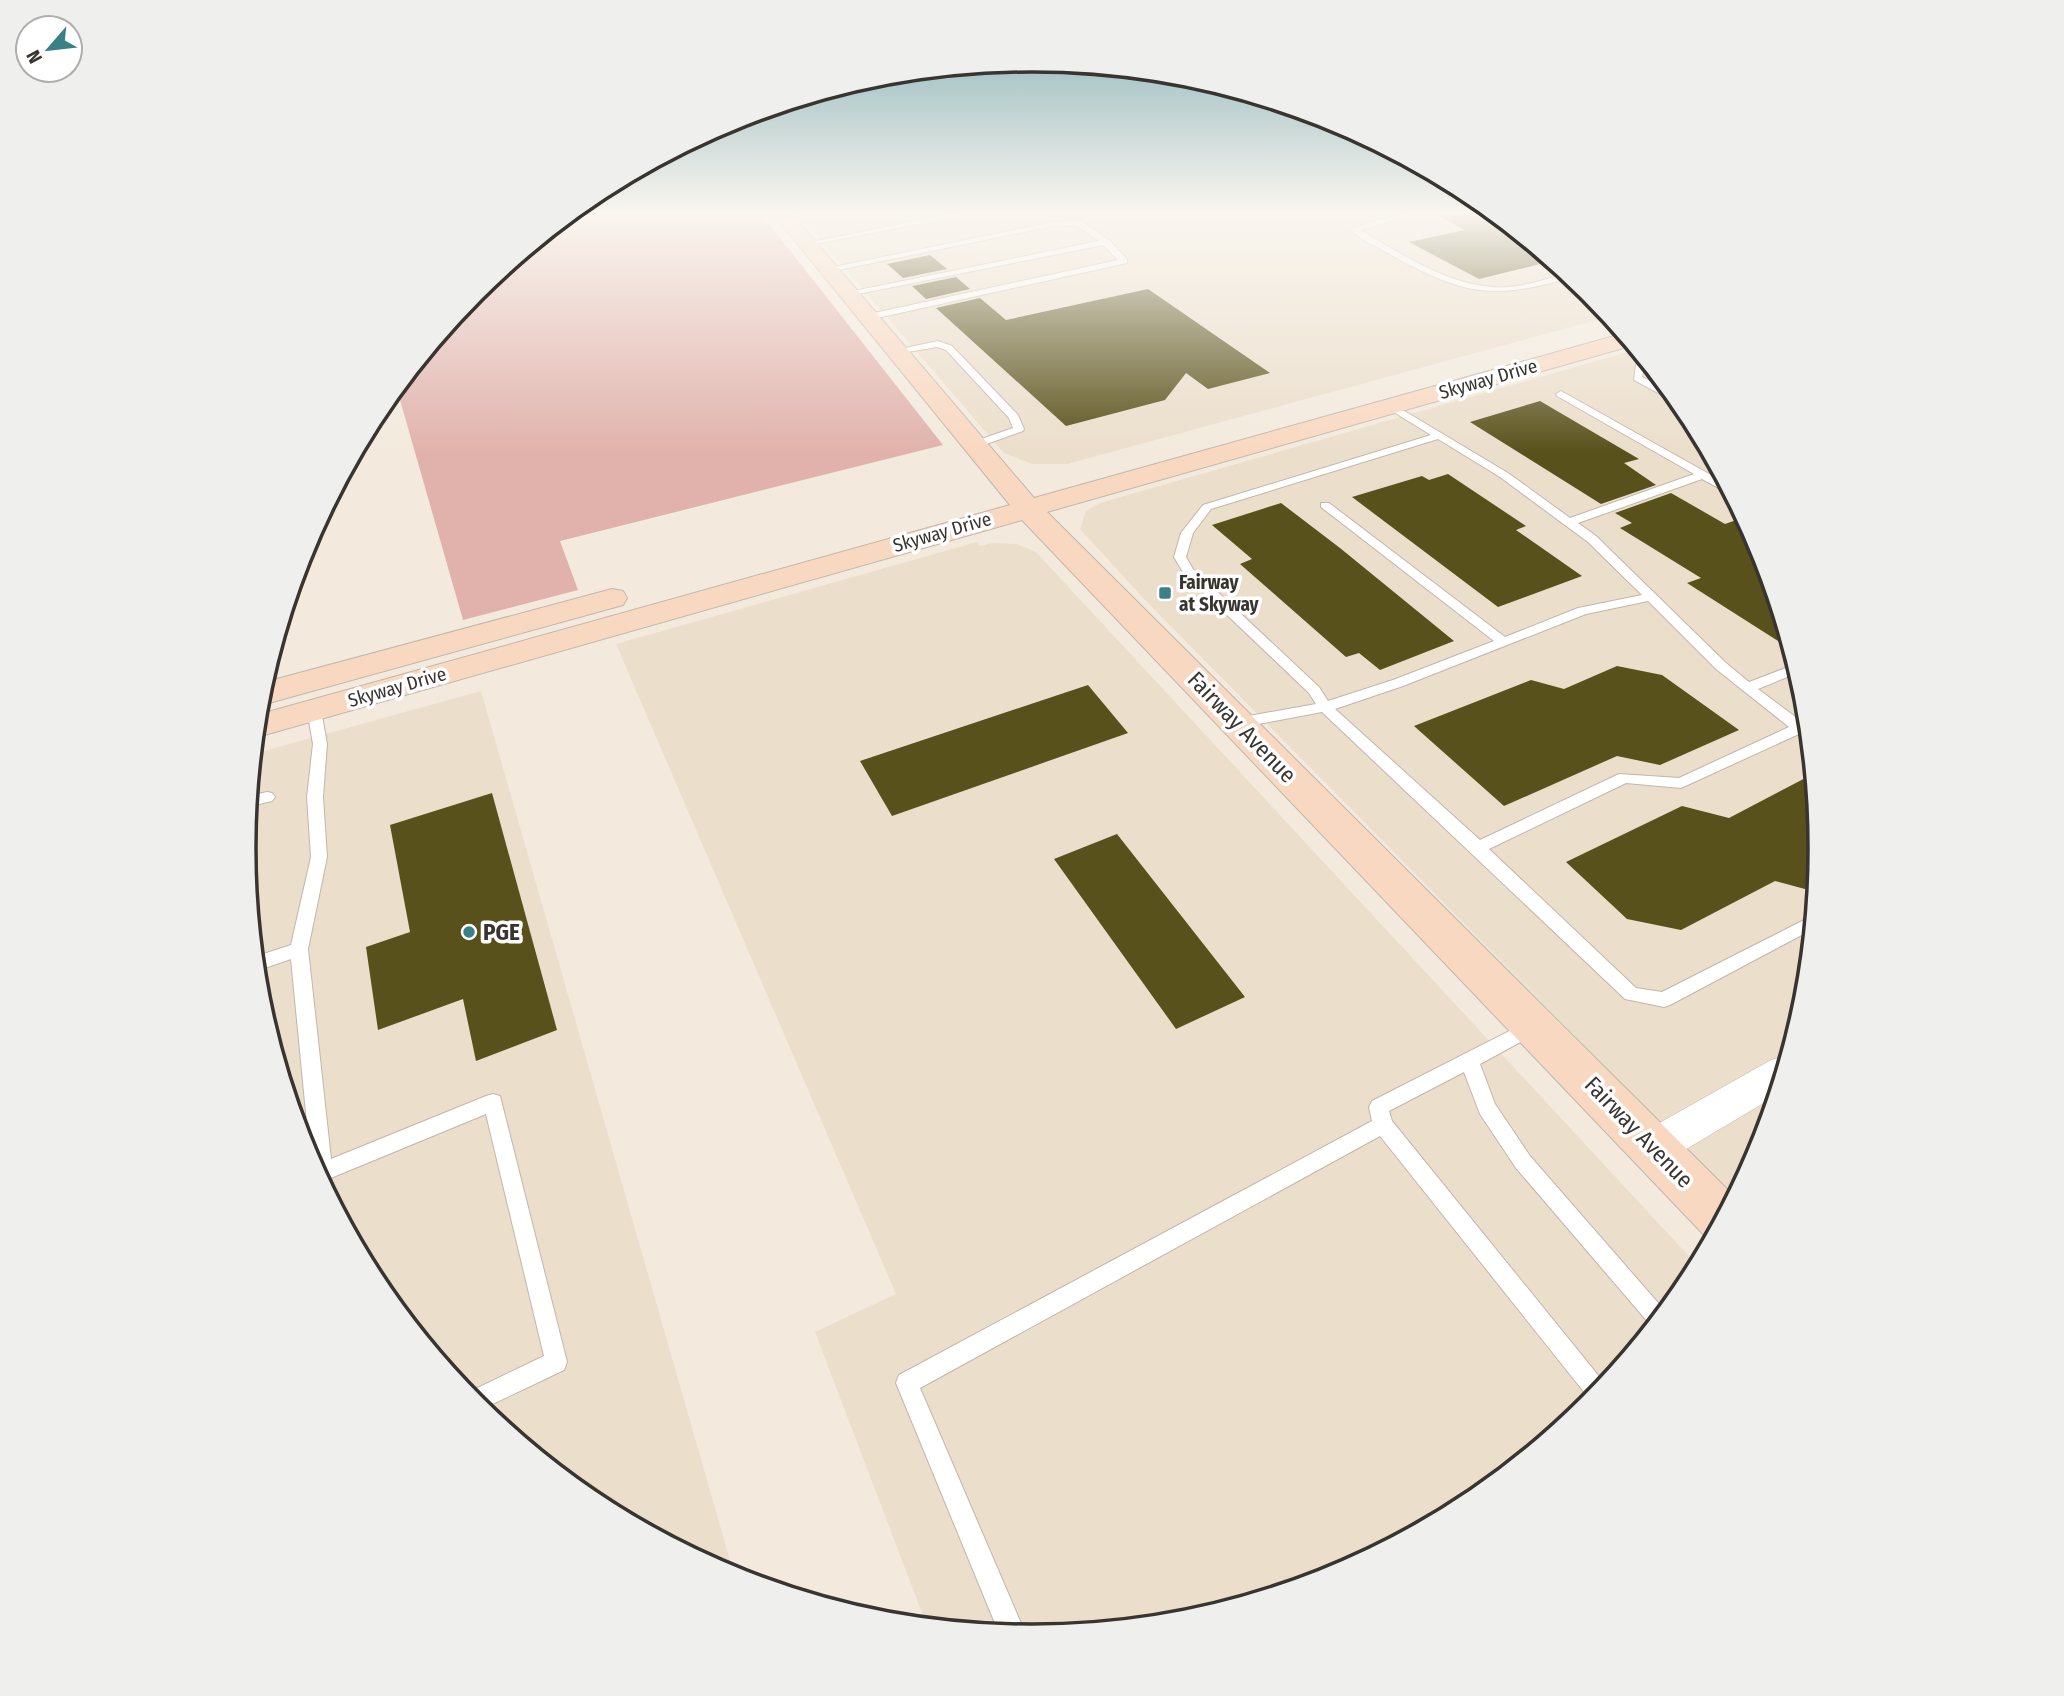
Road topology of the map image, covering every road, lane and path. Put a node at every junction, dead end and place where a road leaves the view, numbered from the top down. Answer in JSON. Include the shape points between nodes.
{"nodes":[{"id":1,"x":849,"y":294,"type":"edge"},
{"id":2,"x":972,"y":294,"type":"edge"},
{"id":3,"x":868,"y":317,"type":"junction"},
{"id":4,"x":1607,"y":327,"type":"edge"},
{"id":5,"x":1621,"y":342,"type":"edge"},
{"id":6,"x":897,"y":351,"type":"junction"},
{"id":7,"x":1641,"y":366,"type":"edge"},
{"id":8,"x":1657,"y":389,"type":"edge"},
{"id":9,"x":1561,"y":394,"type":"dead end"},
{"id":10,"x":1391,"y":406,"type":"junction"},
{"id":11,"x":1441,"y":435,"type":"junction"},
{"id":12,"x":974,"y":445,"type":"junction"},
{"id":13,"x":1703,"y":475,"type":"junction"},
{"id":14,"x":1716,"y":482,"type":"edge"},
{"id":15,"x":1019,"y":499,"type":"junction"},
{"id":16,"x":1325,"y":505,"type":"dead end"},
{"id":17,"x":1570,"y":522,"type":"junction"},
{"id":18,"x":1651,"y":597,"type":"junction"},
{"id":19,"x":1504,"y":642,"type":"junction"},
{"id":20,"x":1787,"y":672,"type":"edge"},
{"id":21,"x":1748,"y":688,"type":"junction"},
{"id":22,"x":272,"y":692,"type":"edge"},
{"id":23,"x":1325,"y":707,"type":"junction"},
{"id":24,"x":314,"y":710,"type":"junction"},
{"id":25,"x":1237,"y":723,"type":"junction"},
{"id":26,"x":266,"y":724,"type":"edge"},
{"id":27,"x":1798,"y":726,"type":"edge"},
{"id":28,"x":1800,"y":733,"type":"edge"},
{"id":29,"x":267,"y":797,"type":"dead end"},
{"id":30,"x":257,"y":800,"type":"edge"},
{"id":31,"x":1478,"y":848,"type":"junction"},
{"id":32,"x":1804,"y":926,"type":"edge"},
{"id":33,"x":299,"y":949,"type":"junction"},
{"id":34,"x":264,"y":961,"type":"edge"},
{"id":35,"x":1535,"y":1026,"type":"junction"},
{"id":36,"x":1469,"y":1060,"type":"junction"},
{"id":37,"x":1773,"y":1078,"type":"edge"},
{"id":38,"x":1382,"y":1125,"type":"junction"},
{"id":39,"x":1654,"y":1147,"type":"junction"},
{"id":40,"x":317,"y":1149,"type":"edge"},
{"id":41,"x":326,"y":1170,"type":"edge"},
{"id":42,"x":1717,"y":1212,"type":"edge"},
{"id":43,"x":1654,"y":1313,"type":"edge"},
{"id":44,"x":1592,"y":1385,"type":"edge"},
{"id":45,"x":483,"y":1397,"type":"edge"},
{"id":46,"x":1008,"y":1624,"type":"edge"}],
"edges":[{"from":1,"to":3,"type":"main road","name":"Fairway Avenue"},
{"from":2,"to":3,"type":"lane"},
{"from":3,"to":6,"type":"main road","name":"Fairway Avenue"},
{"from":4,"to":15,"type":"main road","name":"Skyway Drive"},
{"from":5,"to":10,"type":"main road","name":"Skyway Drive"},
{"from":6,"to":12,"type":"main road","name":"Fairway Avenue"},
{"from":6,"to":12,"type":"lane","via":[[938,344],[949,348],[1014,417],[1019,429]]},
{"from":7,"to":8,"type":"lane","via":[[1637,378]]},
{"from":9,"to":13,"type":"lane"},
{"from":10,"to":11,"type":"lane"},
{"from":10,"to":15,"type":"main road","name":"Skyway Drive"},
{"from":11,"to":17,"type":"lane"},
{"from":11,"to":23,"type":"lane","via":[[1230,498],[1207,507],[1187,533],[1180,557],[1188,571],[1314,691]]},
{"from":12,"to":15,"type":"main road","name":"Fairway Avenue"},
{"from":13,"to":14,"type":"lane"},
{"from":13,"to":17,"type":"lane"},
{"from":15,"to":22,"type":"main road","name":"Skyway Drive"},
{"from":15,"to":24,"type":"main road","name":"Skyway Drive"},
{"from":15,"to":25,"type":"main road","name":"Fairway Avenue"},
{"from":16,"to":19,"type":"lane"},
{"from":17,"to":18,"type":"lane"},
{"from":18,"to":19,"type":"lane","via":[[1583,611]]},
{"from":18,"to":21,"type":"lane"},
{"from":19,"to":23,"type":"lane"},
{"from":20,"to":21,"type":"lane"},
{"from":21,"to":27,"type":"lane"},
{"from":23,"to":25,"type":"lane"},
{"from":23,"to":31,"type":"lane"},
{"from":24,"to":26,"type":"main road","name":"Skyway Drive"},
{"from":24,"to":33,"type":"lane","via":[[320,744],[315,797],[319,857]]},
{"from":25,"to":35,"type":"main road","name":"Fairway Avenue"},
{"from":28,"to":31,"type":"lane","via":[[1681,783],[1625,778]]},
{"from":29,"to":30,"type":"lane"},
{"from":31,"to":32,"type":"lane","via":[[1631,994],[1664,1000]]},
{"from":33,"to":34,"type":"lane"},
{"from":33,"to":40,"type":"lane"},
{"from":35,"to":36,"type":"lane"},
{"from":35,"to":39,"type":"main road","name":"Fairway Avenue"},
{"from":36,"to":38,"type":"lane","via":[[1379,1107]]},
{"from":36,"to":43,"type":"lane","via":[[1487,1108],[1523,1162]]},
{"from":37,"to":39,"type":"street"},
{"from":38,"to":44,"type":"lane"},
{"from":38,"to":46,"type":"lane","via":[[907,1383]]},
{"from":39,"to":42,"type":"main road","name":"Fairway Avenue"},
{"from":41,"to":45,"type":"lane","via":[[494,1102],[556,1362]]}]}
